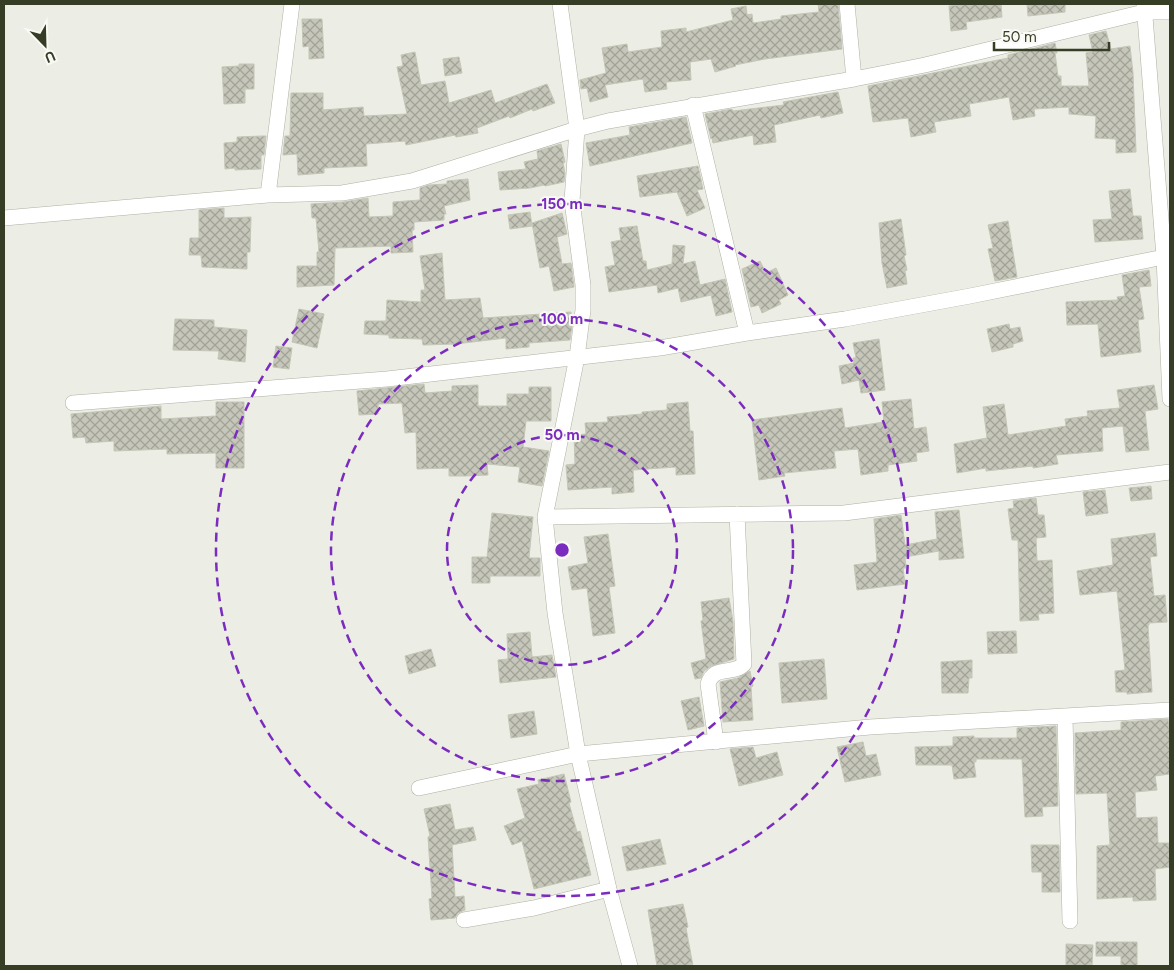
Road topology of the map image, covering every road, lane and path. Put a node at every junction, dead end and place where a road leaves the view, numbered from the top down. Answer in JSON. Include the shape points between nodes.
{"nodes":[{"id":1,"x":292,"y":4,"type":"edge"},
{"id":2,"x":560,"y":4,"type":"edge"},
{"id":3,"x":847,"y":4,"type":"edge"},
{"id":4,"x":1144,"y":8,"type":"edge"},
{"id":5,"x":1170,"y":12,"type":"edge"},
{"id":6,"x":854,"y":79,"type":"junction"},
{"id":7,"x":694,"y":105,"type":"junction"},
{"id":8,"x":576,"y":129,"type":"junction"},
{"id":9,"x":268,"y":195,"type":"junction"},
{"id":10,"x":4,"y":218,"type":"edge"},
{"id":11,"x":1164,"y":256,"type":"junction"},
{"id":12,"x":748,"y":333,"type":"junction"},
{"id":13,"x":577,"y":357,"type":"junction"},
{"id":14,"x":1170,"y":399,"type":"edge"},
{"id":15,"x":73,"y":403,"type":"dead end"},
{"id":16,"x":1170,"y":472,"type":"edge"},
{"id":17,"x":736,"y":514,"type":"junction"},
{"id":18,"x":545,"y":517,"type":"junction"},
{"id":19,"x":1170,"y":710,"type":"edge"},
{"id":20,"x":1066,"y":717,"type":"junction"},
{"id":21,"x":716,"y":742,"type":"junction"},
{"id":22,"x":578,"y":754,"type":"junction"},
{"id":23,"x":419,"y":788,"type":"dead end"},
{"id":24,"x":609,"y":889,"type":"junction"},
{"id":25,"x":464,"y":920,"type":"dead end"},
{"id":26,"x":1070,"y":920,"type":"dead end"},
{"id":27,"x":630,"y":966,"type":"edge"}],
"edges":[{"from":1,"to":9,"type":"street"},
{"from":2,"to":8,"type":"street"},
{"from":3,"to":6,"type":"street"},
{"from":4,"to":5,"type":"street"},
{"from":4,"to":6,"type":"street","via":[[925,65]]},
{"from":4,"to":11,"type":"street"},
{"from":6,"to":7,"type":"street"},
{"from":7,"to":8,"type":"street"},
{"from":7,"to":12,"type":"street"},
{"from":8,"to":9,"type":"street","via":[[412,181],[342,193]]},
{"from":8,"to":13,"type":"street","via":[[572,201],[583,285]]},
{"from":9,"to":10,"type":"street"},
{"from":11,"to":12,"type":"street","via":[[855,318]]},
{"from":11,"to":14,"type":"street"},
{"from":12,"to":13,"type":"street","via":[[660,348]]},
{"from":13,"to":15,"type":"street","via":[[387,379]]},
{"from":13,"to":18,"type":"street"},
{"from":16,"to":17,"type":"street","via":[[844,513]]},
{"from":17,"to":18,"type":"street"},
{"from":17,"to":21,"type":"street","via":[[744,664],[711,675],[709,679]]},
{"from":18,"to":22,"type":"street","via":[[555,613]]},
{"from":19,"to":20,"type":"street"},
{"from":20,"to":21,"type":"street","via":[[870,727]]},
{"from":20,"to":26,"type":"street"},
{"from":21,"to":22,"type":"street"},
{"from":22,"to":23,"type":"street"},
{"from":22,"to":24,"type":"street"},
{"from":24,"to":25,"type":"street","via":[[534,908]]},
{"from":24,"to":27,"type":"street"}]}
